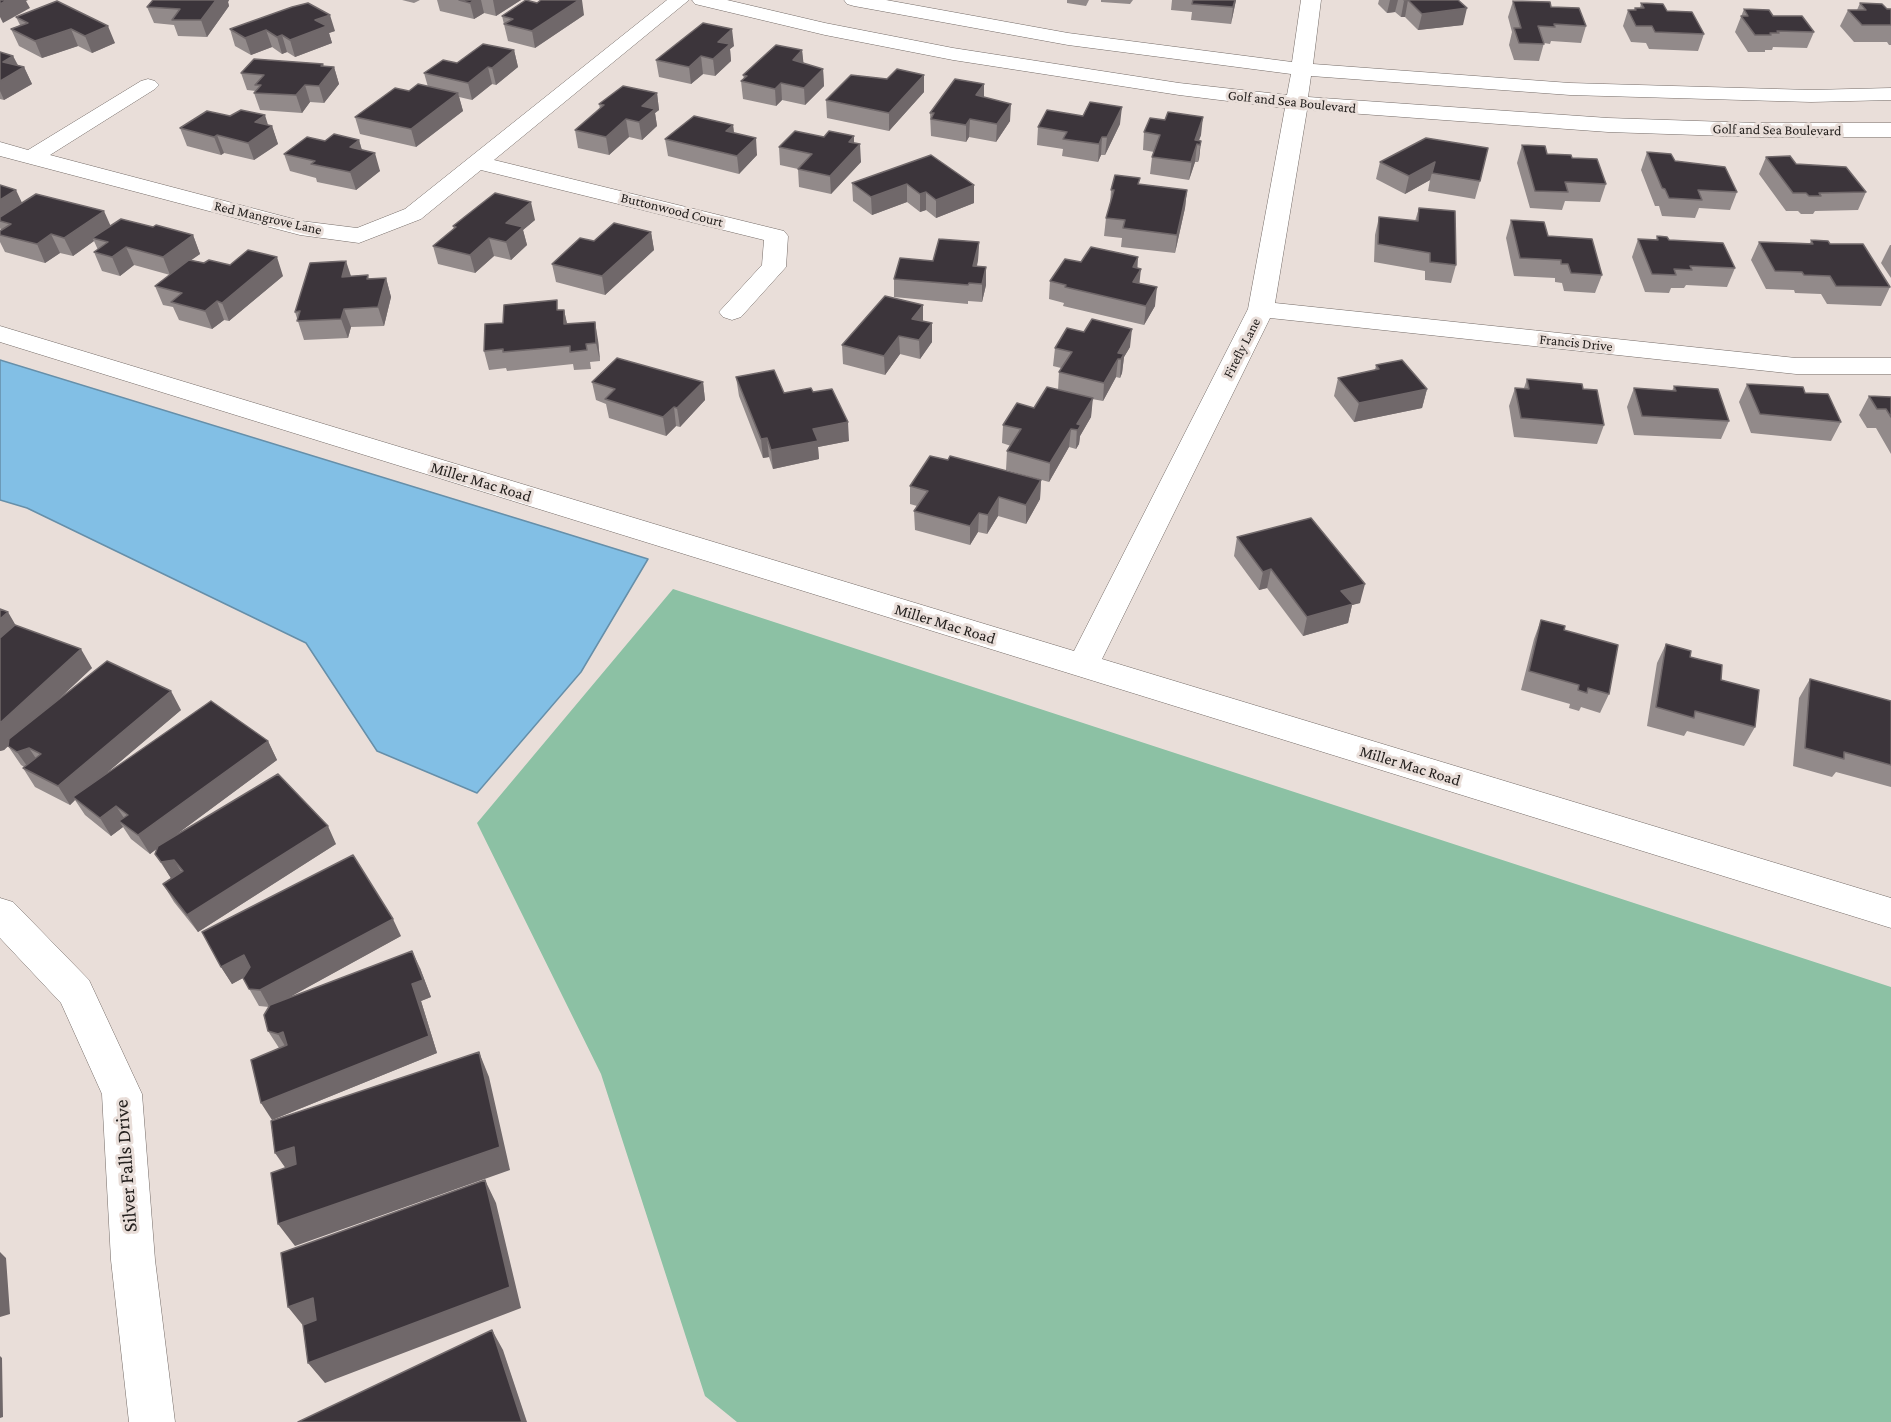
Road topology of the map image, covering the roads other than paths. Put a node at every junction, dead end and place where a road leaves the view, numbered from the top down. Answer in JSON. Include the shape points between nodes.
{"nodes":[{"id":1,"x":679,"y":0,"type":"edge"},
{"id":2,"x":702,"y":0,"type":"edge"},
{"id":3,"x":854,"y":0,"type":"edge"},
{"id":4,"x":1311,"y":0,"type":"edge"},
{"id":5,"x":1302,"y":69,"type":"junction"},
{"id":6,"x":148,"y":85,"type":"dead end"},
{"id":7,"x":1891,"y":94,"type":"edge"},
{"id":8,"x":1297,"y":103,"type":"junction"},
{"id":9,"x":1891,"y":130,"type":"edge"},
{"id":10,"x":0,"y":149,"type":"edge"},
{"id":11,"x":32,"y":157,"type":"junction"},
{"id":12,"x":476,"y":162,"type":"junction"},
{"id":13,"x":1261,"y":309,"type":"junction"},
{"id":14,"x":732,"y":312,"type":"dead end"},
{"id":15,"x":0,"y":334,"type":"edge"},
{"id":16,"x":1891,"y":366,"type":"edge"},
{"id":17,"x":1082,"y":666,"type":"junction"},
{"id":18,"x":0,"y":913,"type":"edge"},
{"id":19,"x":1891,"y":913,"type":"edge"},
{"id":20,"x":152,"y":1422,"type":"edge"}],
"edges":[{"from":1,"to":12,"type":"street","name":"Red Mangrove Lane"},
{"from":2,"to":8,"type":"street","name":"Golf and Sea Boulevard","via":[[953,54],[1167,88]]},
{"from":3,"to":5,"type":"street","via":[[1068,39]]},
{"from":4,"to":5,"type":"street","name":"Firefly Lane"},
{"from":5,"to":7,"type":"street","via":[[1570,89],[1800,96]]},
{"from":5,"to":8,"type":"street","name":"Firefly Lane"},
{"from":6,"to":11,"type":"street"},
{"from":8,"to":9,"type":"street","name":"Golf and Sea Boulevard","via":[[1608,125]]},
{"from":8,"to":13,"type":"street","name":"Firefly Lane"},
{"from":10,"to":11,"type":"street","name":"Red Mangrove Lane"},
{"from":11,"to":12,"type":"street","name":"Red Mangrove Lane","via":[[300,228],[359,236],[413,214]]},
{"from":12,"to":14,"type":"street","name":"Buttonwood Court","via":[[776,236],[774,267]]},
{"from":13,"to":16,"type":"street","name":"Francis Drive","via":[[1796,366]]},
{"from":13,"to":17,"type":"street","name":"Firefly Lane"},
{"from":15,"to":17,"type":"street","name":"Miller Mac Road"},
{"from":17,"to":19,"type":"street","name":"Miller Mac Road"},
{"from":18,"to":20,"type":"street","name":"Silver Falls Drive","via":[[75,992],[122,1094],[133,1260]]}]}
